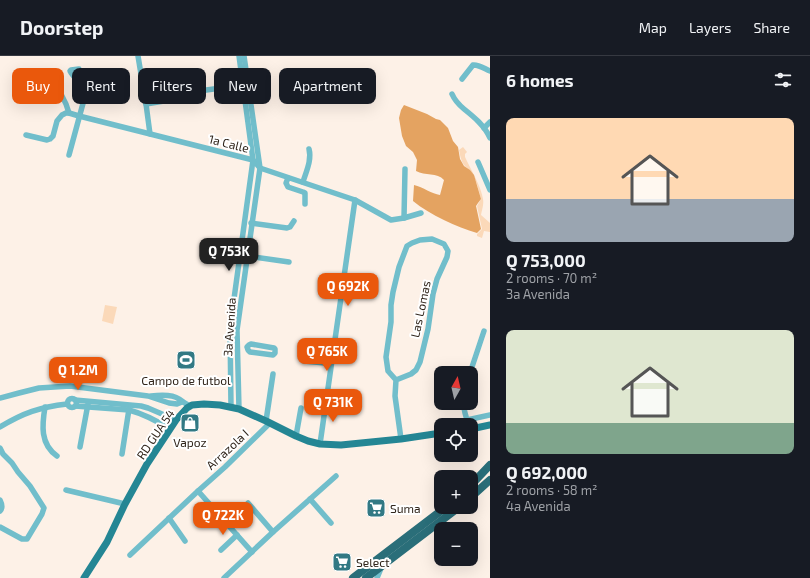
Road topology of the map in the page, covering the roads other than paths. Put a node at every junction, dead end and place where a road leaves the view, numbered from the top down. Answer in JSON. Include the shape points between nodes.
{"nodes":[{"id":1,"x":138,"y":56,"type":"edge"},
{"id":2,"x":239,"y":56,"type":"edge"},
{"id":3,"x":244,"y":56,"type":"edge"},
{"id":4,"x":140,"y":68,"type":"edge"},
{"id":5,"x":241,"y":68,"type":"edge"},
{"id":6,"x":490,"y":71,"type":"edge"},
{"id":7,"x":462,"y":79,"type":"dead end"},
{"id":8,"x":452,"y":94,"type":"dead end"},
{"id":9,"x":64,"y":99,"type":"edge"},
{"id":10,"x":83,"y":104,"type":"edge"},
{"id":11,"x":146,"y":104,"type":"edge"},
{"id":12,"x":246,"y":104,"type":"edge"},
{"id":13,"x":69,"y":113,"type":"junction"},
{"id":14,"x":79,"y":116,"type":"junction"},
{"id":15,"x":490,"y":122,"type":"edge"},
{"id":16,"x":484,"y":128,"type":"junction"},
{"id":17,"x":150,"y":134,"type":"junction"},
{"id":18,"x":26,"y":135,"type":"dead end"},
{"id":19,"x":490,"y":138,"type":"edge"},
{"id":20,"x":254,"y":147,"type":"junction"},
{"id":21,"x":309,"y":149,"type":"dead end"},
{"id":22,"x":69,"y":155,"type":"dead end"},
{"id":23,"x":253,"y":160,"type":"junction"},
{"id":24,"x":478,"y":162,"type":"dead end"},
{"id":25,"x":260,"y":168,"type":"junction"},
{"id":26,"x":405,"y":169,"type":"dead end"},
{"id":27,"x":288,"y":178,"type":"junction"},
{"id":28,"x":303,"y":182,"type":"junction"},
{"id":29,"x":490,"y":190,"type":"edge"},
{"id":30,"x":355,"y":200,"type":"junction"},
{"id":31,"x":304,"y":204,"type":"dead end"},
{"id":32,"x":421,"y":214,"type":"dead end"},
{"id":33,"x":404,"y":218,"type":"junction"},
{"id":34,"x":294,"y":221,"type":"dead end"},
{"id":35,"x":251,"y":223,"type":"junction"},
{"id":36,"x":247,"y":256,"type":"junction"},
{"id":37,"x":289,"y":262,"type":"dead end"},
{"id":38,"x":484,"y":331,"type":"dead end"},
{"id":39,"x":237,"y":347,"type":"junction"},
{"id":40,"x":248,"y":347,"type":"dead end"},
{"id":41,"x":472,"y":366,"type":"edge"},
{"id":42,"x":274,"y":374,"type":"dead end"},
{"id":43,"x":396,"y":380,"type":"junction"},
{"id":44,"x":0,"y":398,"type":"edge"},
{"id":45,"x":88,"y":404,"type":"junction"},
{"id":46,"x":190,"y":406,"type":"junction"},
{"id":47,"x":45,"y":407,"type":"junction"},
{"id":48,"x":130,"y":407,"type":"junction"},
{"id":49,"x":235,"y":408,"type":"junction"},
{"id":50,"x":301,"y":408,"type":"dead end"},
{"id":51,"x":464,"y":410,"type":"edge"},
{"id":52,"x":325,"y":412,"type":"junction"},
{"id":53,"x":490,"y":415,"type":"edge"},
{"id":54,"x":176,"y":420,"type":"junction"},
{"id":55,"x":268,"y":422,"type":"junction"},
{"id":56,"x":490,"y":425,"type":"edge"},
{"id":57,"x":0,"y":427,"type":"edge"},
{"id":58,"x":478,"y":428,"type":"edge"},
{"id":59,"x":170,"y":429,"type":"junction"},
{"id":60,"x":434,"y":434,"type":"edge"},
{"id":61,"x":296,"y":436,"type":"junction"},
{"id":62,"x":401,"y":438,"type":"junction"},
{"id":63,"x":320,"y":444,"type":"junction"},
{"id":64,"x":344,"y":444,"type":"junction"},
{"id":65,"x":80,"y":447,"type":"dead end"},
{"id":66,"x":0,"y":448,"type":"edge"},
{"id":67,"x":122,"y":454,"type":"dead end"},
{"id":68,"x":57,"y":456,"type":"dead end"},
{"id":69,"x":490,"y":465,"type":"edge"},
{"id":70,"x":490,"y":471,"type":"edge"},
{"id":71,"x":336,"y":476,"type":"dead end"},
{"id":72,"x":478,"y":478,"type":"edge"},
{"id":73,"x":478,"y":480,"type":"edge"},
{"id":74,"x":490,"y":480,"type":"edge"},
{"id":75,"x":490,"y":485,"type":"edge"},
{"id":76,"x":66,"y":490,"type":"dead end"},
{"id":77,"x":198,"y":491,"type":"junction"},
{"id":78,"x":478,"y":491,"type":"edge"},
{"id":79,"x":478,"y":493,"type":"edge"},
{"id":80,"x":310,"y":499,"type":"junction"},
{"id":81,"x":0,"y":500,"type":"edge"},
{"id":82,"x":248,"y":503,"type":"dead end"},
{"id":83,"x":125,"y":504,"type":"junction"},
{"id":84,"x":0,"y":511,"type":"edge"},
{"id":85,"x":437,"y":514,"type":"edge"},
{"id":86,"x":449,"y":514,"type":"edge"},
{"id":87,"x":446,"y":516,"type":"junction"},
{"id":88,"x":169,"y":518,"type":"junction"},
{"id":89,"x":432,"y":518,"type":"junction"},
{"id":90,"x":331,"y":523,"type":"dead end"},
{"id":91,"x":0,"y":527,"type":"edge"},
{"id":92,"x":273,"y":532,"type":"junction"},
{"id":93,"x":237,"y":535,"type":"junction"},
{"id":94,"x":186,"y":541,"type":"dead end"},
{"id":95,"x":221,"y":550,"type":"dead end"},
{"id":96,"x":252,"y":552,"type":"junction"},
{"id":97,"x":130,"y":555,"type":"dead end"},
{"id":98,"x":391,"y":559,"type":"junction"},
{"id":99,"x":380,"y":562,"type":"junction"},
{"id":100,"x":370,"y":565,"type":"junction"},
{"id":101,"x":84,"y":578,"type":"edge"},
{"id":102,"x":224,"y":578,"type":"edge"},
{"id":103,"x":354,"y":578,"type":"edge"},
{"id":104,"x":363,"y":578,"type":"edge"},
{"id":105,"x":366,"y":578,"type":"edge"},
{"id":106,"x":377,"y":578,"type":"edge"}],
"edges":[{"from":1,"to":4,"type":"street"},
{"from":2,"to":5,"type":"street","name":"3a Avenida"},
{"from":3,"to":20,"type":"street","name":"3a Avenida"},
{"from":6,"to":7,"type":"street","via":[[474,65]]},
{"from":8,"to":16,"type":"street","via":[[455,102]]},
{"from":9,"to":13,"type":"street"},
{"from":10,"to":14,"type":"street"},
{"from":11,"to":17,"type":"street"},
{"from":12,"to":20,"type":"street","name":"3a Avenida"},
{"from":13,"to":14,"type":"street","name":"1a Calle"},
{"from":13,"to":18,"type":"street","via":[[59,117],[50,139]]},
{"from":14,"to":17,"type":"street","name":"1a Calle"},
{"from":14,"to":22,"type":"street"},
{"from":15,"to":16,"type":"street"},
{"from":16,"to":19,"type":"street"},
{"from":17,"to":23,"type":"street","name":"1a Calle"},
{"from":20,"to":23,"type":"street","name":"3a Avenida"},
{"from":20,"to":25,"type":"street","name":"3a Avenida"},
{"from":21,"to":28,"type":"street","via":[[309,163]]},
{"from":23,"to":25,"type":"street","name":"1a Calle"},
{"from":23,"to":49,"type":"street","name":"3a Avenida","via":[[230,328]]},
{"from":24,"to":29,"type":"street"},
{"from":25,"to":27,"type":"street","name":"1a Calle"},
{"from":25,"to":35,"type":"street","name":"3a Avenida"},
{"from":26,"to":33,"type":"street"},
{"from":27,"to":28,"type":"street","name":"1a Calle"},
{"from":27,"to":31,"type":"street","via":[[288,187],[305,193]]},
{"from":28,"to":30,"type":"street","name":"1a Calle"},
{"from":30,"to":33,"type":"street","name":"1a Calle","via":[[391,220]]},
{"from":30,"to":52,"type":"street","via":[[330,361]]},
{"from":32,"to":33,"type":"street","name":"1a Calle"},
{"from":34,"to":35,"type":"street","via":[[287,228]]},
{"from":35,"to":36,"type":"street","name":"3a Avenida"},
{"from":36,"to":37,"type":"street"},
{"from":36,"to":39,"type":"street","name":"3a Avenida"},
{"from":38,"to":41,"type":"street"},
{"from":39,"to":40,"type":"street"},
{"from":39,"to":49,"type":"street","name":"3a Avenida"},
{"from":42,"to":55,"type":"street"},
{"from":43,"to":43,"type":"street","name":"Las Lomas","via":[[411,374],[420,362],[433,294],[448,251],[444,244],[432,240],[420,240],[407,246],[399,267],[391,305],[386,357],[388,370]]},
{"from":43,"to":62,"type":"street","name":"Las Lomas","via":[[395,396]]},
{"from":44,"to":46,"type":"street","via":[[39,388],[70,386],[148,396],[160,394],[178,398]]},
{"from":45,"to":47,"type":"street","via":[[75,403],[71,408],[67,404]]},
{"from":45,"to":48,"type":"street"},
{"from":45,"to":65,"type":"street"},
{"from":46,"to":49,"type":"main road","name":"RD GUA 54","via":[[204,404]]},
{"from":46,"to":54,"type":"main road","name":"RD GUA 54"},
{"from":47,"to":57,"type":"street","via":[[26,412]]},
{"from":47,"to":68,"type":"street","via":[[42,428],[47,445]]},
{"from":48,"to":54,"type":"street","via":[[144,407]]},
{"from":48,"to":59,"type":"street"},
{"from":48,"to":67,"type":"street"},
{"from":49,"to":55,"type":"main road","name":"RD GUA 54"},
{"from":50,"to":61,"type":"street"},
{"from":51,"to":53,"type":"street","via":[[468,420]]},
{"from":52,"to":63,"type":"street"},
{"from":52,"to":64,"type":"street","via":[[324,440]]},
{"from":54,"to":59,"type":"main road","name":"RD GUA 54"},
{"from":55,"to":61,"type":"main road","name":"RD GUA 54"},
{"from":55,"to":77,"type":"street","name":"Arrazola I"},
{"from":56,"to":58,"type":"main road"},
{"from":59,"to":83,"type":"main road","name":"RD GUA 54"},
{"from":60,"to":62,"type":"main road","name":"RD GUA 54"},
{"from":61,"to":63,"type":"main road","name":"RD GUA 54"},
{"from":62,"to":64,"type":"main road","name":"RD GUA 54"},
{"from":63,"to":64,"type":"main road","name":"RD GUA 54"},
{"from":66,"to":91,"type":"street","via":[[44,508],[27,539],[22,539]]},
{"from":69,"to":72,"type":"highway"},
{"from":70,"to":73,"type":"highway"},
{"from":71,"to":80,"type":"street"},
{"from":74,"to":78,"type":"highway"},
{"from":75,"to":79,"type":"highway"},
{"from":76,"to":83,"type":"street"},
{"from":77,"to":88,"type":"street","name":"Arrazola I"},
{"from":77,"to":93,"type":"street"},
{"from":80,"to":90,"type":"street"},
{"from":80,"to":92,"type":"street"},
{"from":81,"to":84,"type":"street"},
{"from":82,"to":92,"type":"street"},
{"from":83,"to":101,"type":"main road","name":"RD GUA 54","via":[[107,542]]},
{"from":85,"to":89,"type":"highway"},
{"from":86,"to":87,"type":"highway"},
{"from":87,"to":89,"type":"highway"},
{"from":87,"to":98,"type":"highway"},
{"from":88,"to":94,"type":"street"},
{"from":88,"to":97,"type":"street","name":"Arrazola I"},
{"from":89,"to":98,"type":"highway","via":[[390,552]]},
{"from":89,"to":99,"type":"highway"},
{"from":92,"to":96,"type":"street"},
{"from":93,"to":95,"type":"street"},
{"from":93,"to":96,"type":"street"},
{"from":96,"to":102,"type":"street"},
{"from":98,"to":99,"type":"highway"},
{"from":99,"to":100,"type":"highway"},
{"from":99,"to":105,"type":"highway"},
{"from":99,"to":106,"type":"street"},
{"from":100,"to":103,"type":"highway"},
{"from":100,"to":104,"type":"highway","via":[[374,569]]}]}
